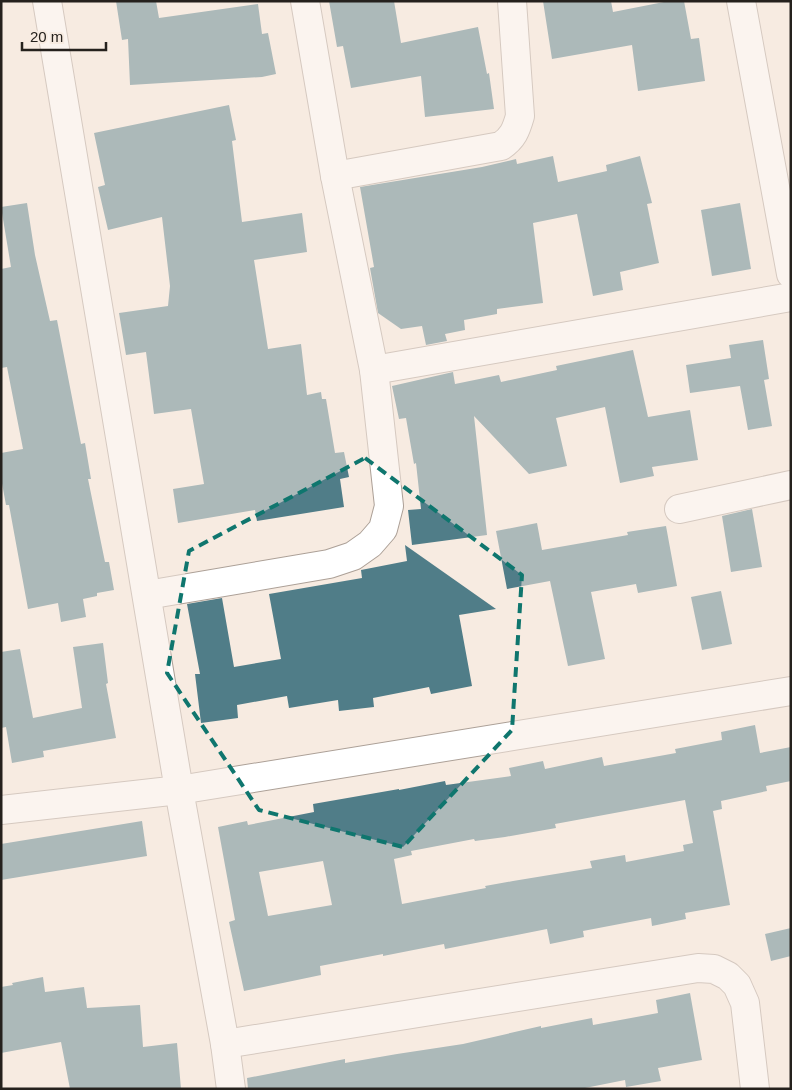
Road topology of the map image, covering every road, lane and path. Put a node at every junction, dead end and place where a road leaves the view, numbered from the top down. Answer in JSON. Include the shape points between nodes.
{"nodes":[{"id":1,"x":47,"y":1,"type":"edge"},
{"id":2,"x":305,"y":1,"type":"edge"},
{"id":3,"x":512,"y":1,"type":"edge"},
{"id":4,"x":741,"y":1,"type":"edge"},
{"id":5,"x":335,"y":176,"type":"junction"},
{"id":6,"x":791,"y":274,"type":"edge"},
{"id":7,"x":791,"y":297,"type":"edge"},
{"id":8,"x":374,"y":370,"type":"junction"},
{"id":9,"x":791,"y":485,"type":"edge"},
{"id":10,"x":679,"y":509,"type":"dead end"},
{"id":11,"x":147,"y":595,"type":"junction"},
{"id":12,"x":791,"y":692,"type":"edge"},
{"id":13,"x":179,"y":790,"type":"junction"},
{"id":14,"x":1,"y":810,"type":"edge"},
{"id":15,"x":225,"y":1044,"type":"junction"},
{"id":16,"x":231,"y":1089,"type":"edge"},
{"id":17,"x":755,"y":1089,"type":"edge"}],
"edges":[{"from":1,"to":11,"type":"street"},
{"from":2,"to":5,"type":"street"},
{"from":3,"to":5,"type":"street","via":[[520,116],[511,139],[501,146]]},
{"from":4,"to":6,"type":"street"},
{"from":5,"to":8,"type":"street"},
{"from":7,"to":8,"type":"street"},
{"from":8,"to":11,"type":"street","via":[[389,506],[383,529],[370,544],[353,556],[330,564]]},
{"from":9,"to":10,"type":"street"},
{"from":11,"to":13,"type":"street"},
{"from":12,"to":13,"type":"street"},
{"from":13,"to":14,"type":"street"},
{"from":13,"to":15,"type":"street"},
{"from":15,"to":16,"type":"street"},
{"from":15,"to":17,"type":"street","via":[[698,968],[714,969],[737,985],[745,1003]]}]}
